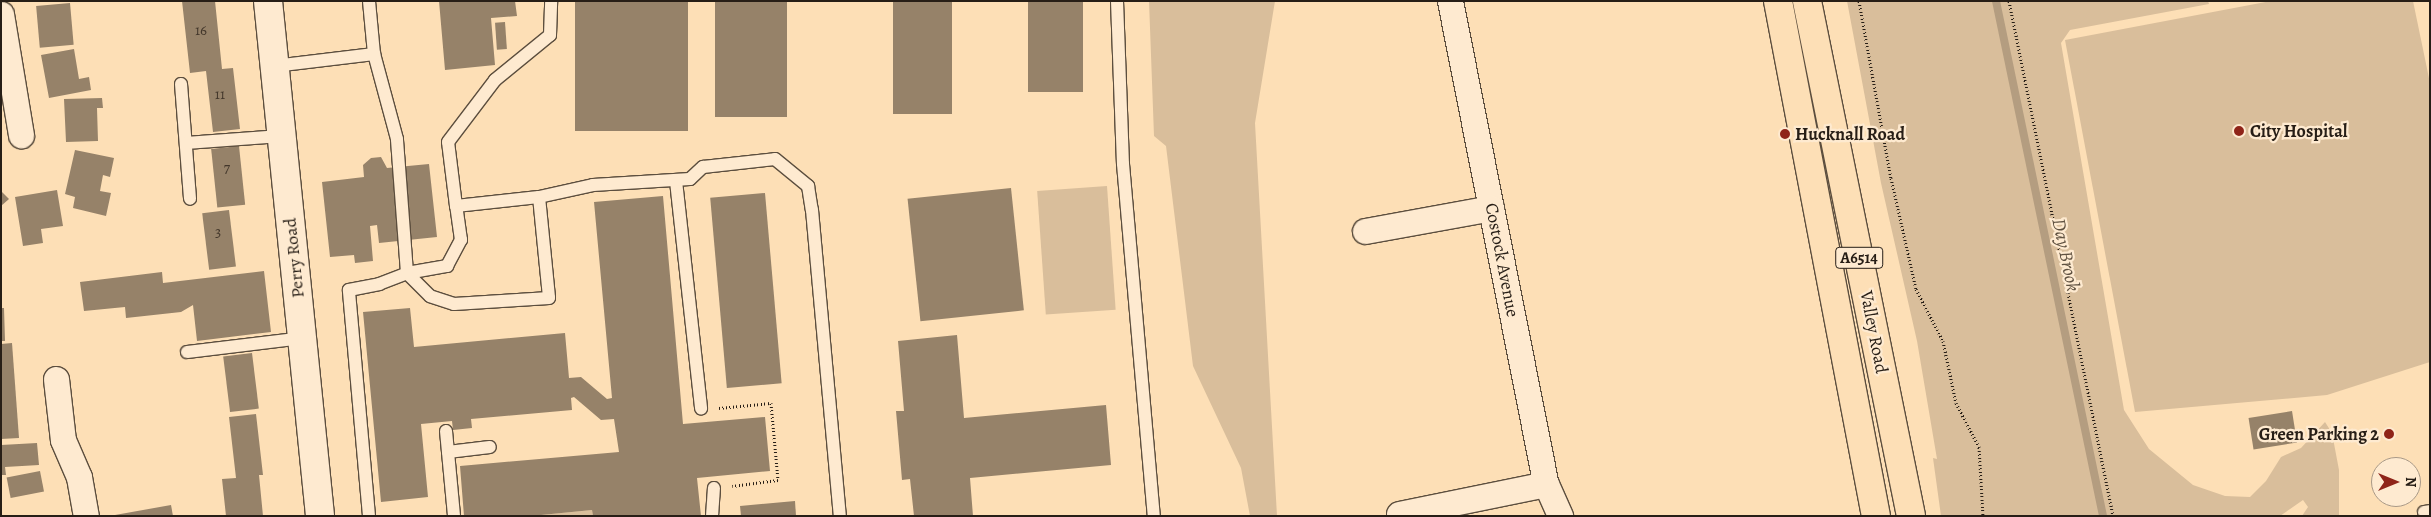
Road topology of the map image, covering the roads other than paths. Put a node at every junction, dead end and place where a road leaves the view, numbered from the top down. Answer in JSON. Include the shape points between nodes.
{"nodes":[{"id":1,"x":268,"y":1,"type":"edge"},
{"id":2,"x":369,"y":1,"type":"edge"},
{"id":3,"x":551,"y":1,"type":"edge"},
{"id":4,"x":1117,"y":1,"type":"edge"},
{"id":5,"x":1450,"y":1,"type":"edge"},
{"id":6,"x":1778,"y":1,"type":"edge"},
{"id":7,"x":1807,"y":1,"type":"edge"},
{"id":8,"x":1,"y":14,"type":"edge"},
{"id":9,"x":374,"y":54,"type":"junction"},
{"id":10,"x":274,"y":66,"type":"junction"},
{"id":11,"x":182,"y":84,"type":"dead end"},
{"id":12,"x":21,"y":135,"type":"dead end"},
{"id":13,"x":282,"y":136,"type":"junction"},
{"id":14,"x":186,"y":143,"type":"junction"},
{"id":15,"x":676,"y":181,"type":"junction"},
{"id":16,"x":539,"y":196,"type":"junction"},
{"id":17,"x":190,"y":200,"type":"dead end"},
{"id":18,"x":456,"y":206,"type":"junction"},
{"id":19,"x":1491,"y":208,"type":"junction"},
{"id":20,"x":1365,"y":231,"type":"dead end"},
{"id":21,"x":407,"y":273,"type":"junction"},
{"id":22,"x":302,"y":338,"type":"junction"},
{"id":23,"x":187,"y":352,"type":"dead end"},
{"id":24,"x":56,"y":379,"type":"dead end"},
{"id":25,"x":701,"y":409,"type":"road end"},
{"id":26,"x":446,"y":431,"type":"dead end"},
{"id":27,"x":490,"y":447,"type":"dead end"},
{"id":28,"x":448,"y":452,"type":"junction"},
{"id":29,"x":1546,"y":484,"type":"junction"},
{"id":30,"x":714,"y":488,"type":"road end"},
{"id":31,"x":1399,"y":514,"type":"dead end"},
{"id":32,"x":86,"y":516,"type":"edge"},
{"id":33,"x":320,"y":516,"type":"edge"},
{"id":34,"x":369,"y":516,"type":"edge"},
{"id":35,"x":454,"y":516,"type":"edge"},
{"id":36,"x":712,"y":516,"type":"edge"},
{"id":37,"x":840,"y":516,"type":"edge"},
{"id":38,"x":1154,"y":516,"type":"edge"},
{"id":39,"x":1560,"y":516,"type":"edge"},
{"id":40,"x":1876,"y":516,"type":"edge"},
{"id":41,"x":1910,"y":516,"type":"edge"}],
"edges":[{"from":1,"to":10,"type":"street","name":"Perry Road"},
{"from":2,"to":9,"type":"lane"},
{"from":3,"to":18,"type":"lane","via":[[550,35],[494,80],[448,142]]},
{"from":4,"to":38,"type":"lane","via":[[1123,164]]},
{"from":5,"to":19,"type":"street","name":"Costock Avenue"},
{"from":6,"to":40,"type":"highway","name":"Valley Road","number":"A6514"},
{"from":7,"to":41,"type":"highway","name":"Valley Road","number":"A6514"},
{"from":8,"to":12,"type":"street"},
{"from":9,"to":10,"type":"lane"},
{"from":9,"to":21,"type":"lane","via":[[397,139]]},
{"from":10,"to":13,"type":"street","name":"Perry Road"},
{"from":11,"to":14,"type":"lane"},
{"from":13,"to":14,"type":"lane"},
{"from":13,"to":22,"type":"street","name":"Perry Road"},
{"from":14,"to":17,"type":"lane"},
{"from":15,"to":16,"type":"lane","via":[[593,185]]},
{"from":15,"to":25,"type":"lane"},
{"from":15,"to":37,"type":"lane","via":[[690,179],[703,167],[775,159],[808,186]]},
{"from":16,"to":18,"type":"lane"},
{"from":16,"to":21,"type":"lane","via":[[549,298],[454,304],[430,296]]},
{"from":18,"to":21,"type":"lane","via":[[460,240],[447,266]]},
{"from":19,"to":20,"type":"street"},
{"from":19,"to":29,"type":"street","name":"Costock Avenue"},
{"from":21,"to":34,"type":"lane","via":[[379,284],[349,290]]},
{"from":22,"to":23,"type":"lane"},
{"from":22,"to":33,"type":"street","name":"Perry Road"},
{"from":24,"to":32,"type":"street","via":[[63,440],[79,477]]},
{"from":26,"to":28,"type":"lane"},
{"from":27,"to":28,"type":"lane"},
{"from":28,"to":35,"type":"lane"},
{"from":29,"to":31,"type":"street"},
{"from":29,"to":39,"type":"street","name":"Costock Avenue"},
{"from":30,"to":36,"type":"lane"}]}
